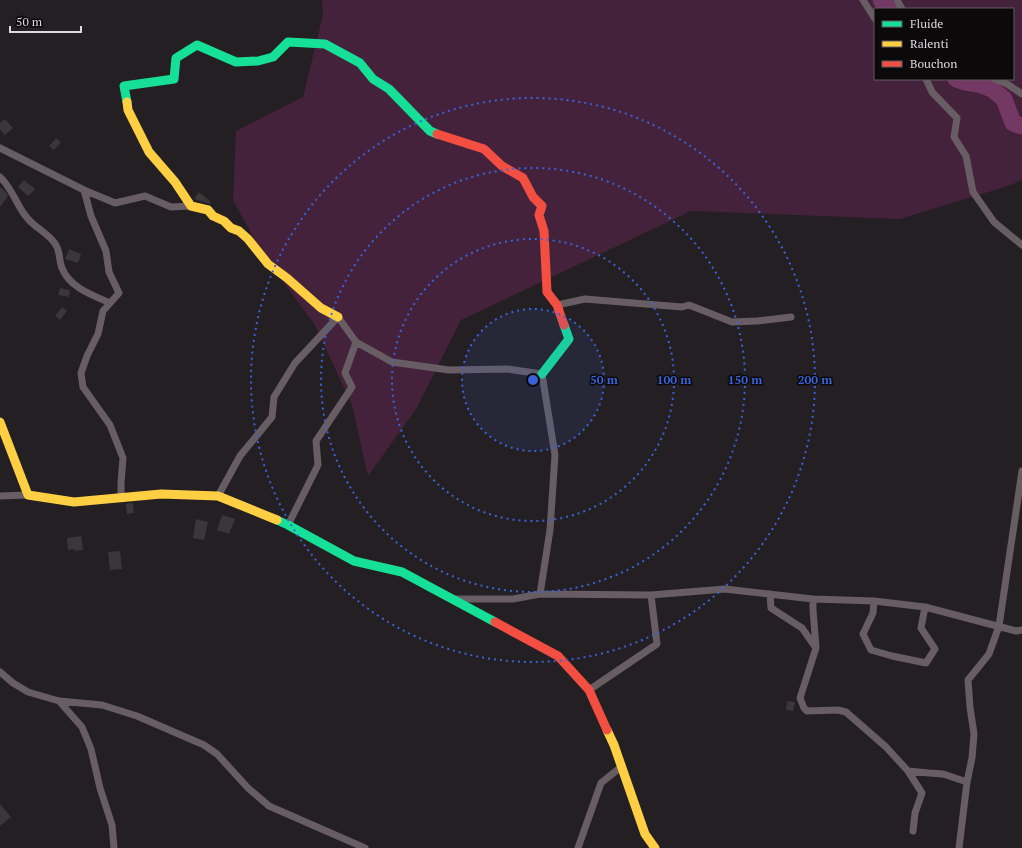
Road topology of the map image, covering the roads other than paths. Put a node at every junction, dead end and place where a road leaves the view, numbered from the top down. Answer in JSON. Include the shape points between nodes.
{"nodes":[{"id":1,"x":863,"y":0,"type":"edge"},
{"id":2,"x":874,"y":17,"type":"edge"},
{"id":3,"x":926,"y":80,"type":"edge"},
{"id":4,"x":997,"y":80,"type":"edge"},
{"id":5,"x":1022,"y":94,"type":"edge"},
{"id":6,"x":0,"y":148,"type":"edge"},
{"id":7,"x":0,"y":177,"type":"edge"},
{"id":8,"x":84,"y":190,"type":"junction"},
{"id":9,"x":191,"y":206,"type":"junction"},
{"id":10,"x":1022,"y":245,"type":"edge"},
{"id":11,"x":110,"y":303,"type":"junction"},
{"id":12,"x":557,"y":306,"type":"junction"},
{"id":13,"x":338,"y":317,"type":"junction"},
{"id":14,"x":791,"y":317,"type":"dead end"},
{"id":15,"x":356,"y":342,"type":"junction"},
{"id":16,"x":542,"y":374,"type":"junction"},
{"id":17,"x":0,"y":422,"type":"edge"},
{"id":18,"x":1022,"y":471,"type":"edge"},
{"id":19,"x":28,"y":495,"type":"junction"},
{"id":20,"x":0,"y":496,"type":"edge"},
{"id":21,"x":218,"y":496,"type":"junction"},
{"id":22,"x":121,"y":497,"type":"junction"},
{"id":23,"x":288,"y":525,"type":"junction"},
{"id":24,"x":540,"y":594,"type":"junction"},
{"id":25,"x":770,"y":594,"type":"junction"},
{"id":26,"x":651,"y":595,"type":"junction"},
{"id":27,"x":451,"y":599,"type":"junction"},
{"id":28,"x":813,"y":599,"type":"junction"},
{"id":29,"x":874,"y":601,"type":"junction"},
{"id":30,"x":925,"y":607,"type":"junction"},
{"id":31,"x":999,"y":626,"type":"junction"},
{"id":32,"x":1022,"y":630,"type":"edge"},
{"id":33,"x":816,"y":648,"type":"junction"},
{"id":34,"x":0,"y":672,"type":"edge"},
{"id":35,"x":589,"y":690,"type":"junction"},
{"id":36,"x":58,"y":701,"type":"junction"},
{"id":37,"x":621,"y":766,"type":"junction"},
{"id":38,"x":908,"y":771,"type":"junction"},
{"id":39,"x":967,"y":782,"type":"junction"},
{"id":40,"x":913,"y":831,"type":"dead end"},
{"id":41,"x":114,"y":848,"type":"edge"},
{"id":42,"x":365,"y":848,"type":"edge"},
{"id":43,"x":578,"y":848,"type":"edge"},
{"id":44,"x":655,"y":848,"type":"edge"},
{"id":45,"x":959,"y":848,"type":"edge"}],
"edges":[{"from":1,"to":2,"type":"street"},
{"from":3,"to":10,"type":"street","via":[[932,92],[957,118],[954,138],[966,156],[973,192],[994,222]]},
{"from":4,"to":5,"type":"street"},
{"from":6,"to":8,"type":"street"},
{"from":7,"to":11,"type":"street","via":[[16,197],[30,222],[57,246],[62,268],[69,280]]},
{"from":8,"to":9,"type":"street","via":[[115,203],[145,196],[171,207]]},
{"from":8,"to":11,"type":"street","via":[[118,293]]},
{"from":9,"to":12,"type":"street","via":[[150,152],[128,110],[124,86],[174,79],[176,58],[197,45],[236,62],[273,57],[288,42],[324,44],[360,63],[373,79],[389,90],[430,131],[484,149],[502,166],[523,178],[533,197],[542,206],[539,215],[544,231],[547,292]]},
{"from":9,"to":13,"type":"street","via":[[208,210],[213,216],[239,231],[248,238],[268,264],[321,308]]},
{"from":11,"to":22,"type":"street","via":[[103,311],[98,334],[81,372],[83,387],[110,425],[123,458]]},
{"from":12,"to":14,"type":"street","via":[[585,299],[682,307],[689,305],[732,322]]},
{"from":12,"to":16,"type":"street","via":[[569,339]]},
{"from":13,"to":15,"type":"street"},
{"from":13,"to":21,"type":"street","via":[[295,363],[274,397],[272,417],[240,456]]},
{"from":15,"to":16,"type":"street","via":[[392,362],[449,370],[506,369]]},
{"from":15,"to":23,"type":"street","via":[[345,373],[352,387],[316,442],[318,465]]},
{"from":16,"to":24,"type":"street","via":[[555,455],[550,530]]},
{"from":17,"to":19,"type":"street"},
{"from":18,"to":31,"type":"street"},
{"from":19,"to":20,"type":"street"},
{"from":19,"to":22,"type":"street","via":[[74,502]]},
{"from":21,"to":22,"type":"street","via":[[161,494]]},
{"from":21,"to":23,"type":"street"},
{"from":23,"to":27,"type":"street","via":[[354,561],[402,572]]},
{"from":24,"to":26,"type":"street"},
{"from":24,"to":27,"type":"street","via":[[513,599]]},
{"from":25,"to":26,"type":"street","via":[[725,589]]},
{"from":25,"to":28,"type":"street"},
{"from":25,"to":33,"type":"street","via":[[771,608],[802,628]]},
{"from":26,"to":35,"type":"street","via":[[657,644]]},
{"from":27,"to":35,"type":"street","via":[[558,656]]},
{"from":28,"to":29,"type":"street"},
{"from":28,"to":33,"type":"street"},
{"from":29,"to":30,"type":"street"},
{"from":29,"to":30,"type":"street","via":[[873,613],[863,634],[871,650],[926,663],[935,649],[921,628]]},
{"from":30,"to":31,"type":"street"},
{"from":31,"to":32,"type":"street","via":[[1016,631]]},
{"from":31,"to":39,"type":"street","via":[[988,654],[968,680],[974,734]]},
{"from":33,"to":38,"type":"street","via":[[800,698],[804,708],[807,711],[846,712],[886,747]]},
{"from":34,"to":36,"type":"street","via":[[28,692]]},
{"from":35,"to":37,"type":"street"},
{"from":36,"to":41,"type":"street","via":[[82,727],[91,749],[112,825]]},
{"from":36,"to":42,"type":"street","via":[[102,705],[137,716],[204,745],[269,806]]},
{"from":37,"to":43,"type":"street","via":[[601,783]]},
{"from":37,"to":44,"type":"street","via":[[645,834]]},
{"from":38,"to":39,"type":"street","via":[[943,774]]},
{"from":38,"to":40,"type":"street","via":[[922,792],[915,813]]},
{"from":39,"to":45,"type":"street"}]}
